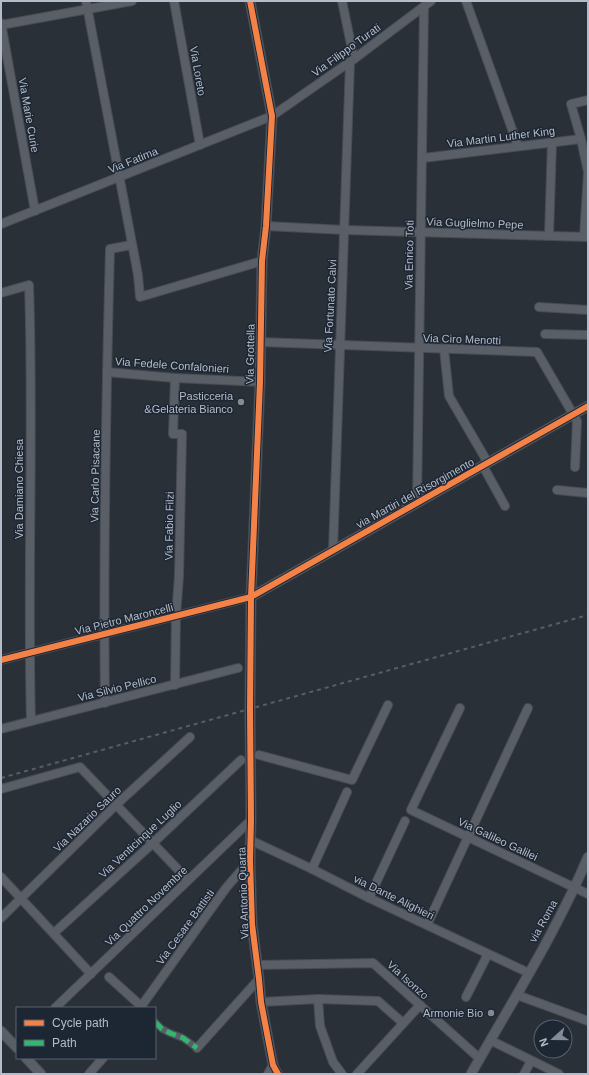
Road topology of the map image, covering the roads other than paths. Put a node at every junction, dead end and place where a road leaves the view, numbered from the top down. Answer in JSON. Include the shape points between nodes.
{"nodes":[{"id":1,"x":86,"y":1,"type":"edge"},
{"id":2,"x":132,"y":1,"type":"edge"},
{"id":3,"x":174,"y":1,"type":"edge"},
{"id":4,"x":250,"y":1,"type":"edge"},
{"id":5,"x":342,"y":1,"type":"edge"},
{"id":6,"x":431,"y":1,"type":"edge"},
{"id":7,"x":466,"y":1,"type":"edge"},
{"id":8,"x":424,"y":7,"type":"junction"},
{"id":9,"x":88,"y":10,"type":"junction"},
{"id":10,"x":1,"y":24,"type":"edge"},
{"id":11,"x":352,"y":60,"type":"junction"},
{"id":12,"x":588,"y":100,"type":"edge"},
{"id":13,"x":272,"y":116,"type":"junction"},
{"id":14,"x":581,"y":139,"type":"junction"},
{"id":15,"x":552,"y":142,"type":"junction"},
{"id":16,"x":200,"y":145,"type":"junction"},
{"id":17,"x":518,"y":146,"type":"junction"},
{"id":18,"x":423,"y":158,"type":"junction"},
{"id":19,"x":119,"y":177,"type":"junction"},
{"id":20,"x":35,"y":211,"type":"junction"},
{"id":21,"x":1,"y":224,"type":"edge"},
{"id":22,"x":266,"y":226,"type":"junction"},
{"id":23,"x":345,"y":230,"type":"junction"},
{"id":24,"x":420,"y":233,"type":"junction"},
{"id":25,"x":549,"y":236,"type":"junction"},
{"id":26,"x":586,"y":237,"type":"edge"},
{"id":27,"x":131,"y":245,"type":"junction"},
{"id":28,"x":262,"y":261,"type":"junction"},
{"id":29,"x":1,"y":293,"type":"edge"},
{"id":30,"x":539,"y":307,"type":"dead end"},
{"id":31,"x":588,"y":310,"type":"edge"},
{"id":32,"x":545,"y":334,"type":"dead end"},
{"id":33,"x":588,"y":335,"type":"edge"},
{"id":34,"x":260,"y":342,"type":"junction"},
{"id":35,"x":339,"y":345,"type":"junction"},
{"id":36,"x":418,"y":349,"type":"junction"},
{"id":37,"x":444,"y":349,"type":"junction"},
{"id":38,"x":107,"y":372,"type":"junction"},
{"id":39,"x":175,"y":378,"type":"junction"},
{"id":40,"x":260,"y":382,"type":"junction"},
{"id":41,"x":588,"y":406,"type":"edge"},
{"id":42,"x":573,"y":415,"type":"junction"},
{"id":43,"x":486,"y":465,"type":"junction"},
{"id":44,"x":575,"y":467,"type":"dead end"},
{"id":45,"x":557,"y":490,"type":"dead end"},
{"id":46,"x":588,"y":493,"type":"edge"},
{"id":47,"x":417,"y":503,"type":"junction"},
{"id":48,"x":505,"y":506,"type":"dead end"},
{"id":49,"x":333,"y":551,"type":"junction"},
{"id":50,"x":251,"y":597,"type":"junction"},
{"id":51,"x":176,"y":616,"type":"junction"},
{"id":52,"x":104,"y":634,"type":"junction"},
{"id":53,"x":29,"y":654,"type":"junction"},
{"id":54,"x":1,"y":660,"type":"edge"},
{"id":55,"x":238,"y":668,"type":"dead end"},
{"id":56,"x":175,"y":685,"type":"junction"},
{"id":57,"x":105,"y":703,"type":"junction"},
{"id":58,"x":388,"y":705,"type":"dead end"},
{"id":59,"x":460,"y":708,"type":"dead end"},
{"id":60,"x":528,"y":708,"type":"dead end"},
{"id":61,"x":250,"y":709,"type":"joint"},
{"id":62,"x":31,"y":721,"type":"junction"},
{"id":63,"x":1,"y":729,"type":"edge"},
{"id":64,"x":190,"y":737,"type":"dead end"},
{"id":65,"x":259,"y":755,"type":"dead end"},
{"id":66,"x":241,"y":760,"type":"dead end"},
{"id":67,"x":1,"y":789,"type":"edge"},
{"id":68,"x":347,"y":792,"type":"dead end"},
{"id":69,"x":117,"y":804,"type":"junction"},
{"id":70,"x":251,"y":820,"type":"junction"},
{"id":71,"x":406,"y":821,"type":"dead end"},
{"id":72,"x":468,"y":837,"type":"junction"},
{"id":73,"x":250,"y":840,"type":"junction"},
{"id":74,"x":153,"y":843,"type":"junction"},
{"id":75,"x":588,"y":857,"type":"edge"},
{"id":76,"x":250,"y":860,"type":"junction"},
{"id":77,"x":312,"y":869,"type":"junction"},
{"id":78,"x":1,"y":877,"type":"edge"},
{"id":79,"x":188,"y":880,"type":"junction"},
{"id":80,"x":575,"y":888,"type":"junction"},
{"id":81,"x":588,"y":894,"type":"edge"},
{"id":82,"x":22,"y":898,"type":"junction"},
{"id":83,"x":369,"y":898,"type":"junction"},
{"id":84,"x":1,"y":918,"type":"edge"},
{"id":85,"x":427,"y":925,"type":"junction"},
{"id":86,"x":54,"y":933,"type":"junction"},
{"id":87,"x":488,"y":954,"type":"junction"},
{"id":88,"x":257,"y":965,"type":"junction"},
{"id":89,"x":529,"y":973,"type":"junction"},
{"id":90,"x":91,"y":974,"type":"junction"},
{"id":91,"x":109,"y":978,"type":"dead end"},
{"id":92,"x":259,"y":979,"type":"junction"},
{"id":93,"x":517,"y":995,"type":"junction"},
{"id":94,"x":466,"y":997,"type":"dead end"},
{"id":95,"x":318,"y":999,"type":"junction"},
{"id":96,"x":261,"y":1002,"type":"junction"},
{"id":97,"x":420,"y":1005,"type":"junction"},
{"id":98,"x":56,"y":1007,"type":"edge"},
{"id":99,"x":141,"y":1007,"type":"edge"},
{"id":100,"x":588,"y":1021,"type":"edge"},
{"id":101,"x":156,"y":1023,"type":"edge"},
{"id":102,"x":403,"y":1023,"type":"junction"},
{"id":103,"x":1,"y":1031,"type":"edge"},
{"id":104,"x":490,"y":1040,"type":"junction"},
{"id":105,"x":16,"y":1045,"type":"edge"},
{"id":106,"x":197,"y":1048,"type":"joint"},
{"id":107,"x":479,"y":1058,"type":"junction"},
{"id":108,"x":27,"y":1059,"type":"edge"},
{"id":109,"x":102,"y":1059,"type":"edge"},
{"id":110,"x":531,"y":1060,"type":"junction"},
{"id":111,"x":274,"y":1065,"type":"junction"},
{"id":112,"x":41,"y":1074,"type":"edge"},
{"id":113,"x":90,"y":1074,"type":"edge"},
{"id":114,"x":268,"y":1074,"type":"edge"},
{"id":115,"x":278,"y":1074,"type":"edge"},
{"id":116,"x":342,"y":1074,"type":"edge"},
{"id":117,"x":357,"y":1074,"type":"edge"},
{"id":118,"x":471,"y":1074,"type":"edge"},
{"id":119,"x":524,"y":1074,"type":"edge"},
{"id":120,"x":559,"y":1074,"type":"edge"}],
"edges":[{"from":1,"to":9,"type":"street"},
{"from":2,"to":9,"type":"street"},
{"from":3,"to":16,"type":"street","name":"Via Loreto"},
{"from":4,"to":13,"type":"street","name":"Via Grottella"},
{"from":5,"to":11,"type":"street","name":"Via Fortunato Calvi"},
{"from":6,"to":8,"type":"street","name":"Via Filippo Turati"},
{"from":7,"to":17,"type":"street"},
{"from":8,"to":11,"type":"street","name":"Via Filippo Turati"},
{"from":8,"to":18,"type":"street","name":"Via Enrico Toti"},
{"from":9,"to":10,"type":"street"},
{"from":9,"to":19,"type":"street"},
{"from":10,"to":20,"type":"street","name":"Via Marie Curie"},
{"from":11,"to":13,"type":"street","name":"Via Filippo Turati"},
{"from":11,"to":23,"type":"street","name":"Via Fortunato Calvi"},
{"from":12,"to":14,"type":"street","via":[[571,104]]},
{"from":13,"to":16,"type":"street","name":"Via Fatima"},
{"from":13,"to":22,"type":"street","name":"Via Grottella"},
{"from":14,"to":15,"type":"street","name":"Via Martin Luther King"},
{"from":14,"to":26,"type":"street","via":[[588,172]]},
{"from":15,"to":17,"type":"street","name":"Via Martin Luther King"},
{"from":15,"to":25,"type":"street"},
{"from":16,"to":19,"type":"street","name":"Via Fatima"},
{"from":17,"to":18,"type":"street","name":"Via Martin Luther King"},
{"from":18,"to":24,"type":"street","name":"Via Enrico Toti"},
{"from":19,"to":20,"type":"street","name":"Via Fatima"},
{"from":19,"to":27,"type":"street"},
{"from":20,"to":21,"type":"street","name":"Via Fatima"},
{"from":22,"to":23,"type":"street","name":"Via Guglielmo Pepe"},
{"from":22,"to":28,"type":"street","name":"Via Grottella"},
{"from":23,"to":24,"type":"street","name":"Via Guglielmo Pepe"},
{"from":23,"to":35,"type":"street","name":"Via Fortunato Calvi"},
{"from":24,"to":25,"type":"street","name":"Via Guglielmo Pepe"},
{"from":24,"to":36,"type":"street","name":"Via Enrico Toti"},
{"from":25,"to":26,"type":"street","name":"Via Guglielmo Pepe"},
{"from":27,"to":28,"type":"street","via":[[140,297]]},
{"from":27,"to":38,"type":"street","name":"Via Carlo Pisacane","via":[[110,249]]},
{"from":28,"to":34,"type":"street","name":"Via Grottella"},
{"from":29,"to":53,"type":"street","name":"Via Damiano Chiesa","via":[[29,285]]},
{"from":30,"to":31,"type":"street"},
{"from":32,"to":33,"type":"street"},
{"from":34,"to":35,"type":"street","name":"Via Ciro Menotti"},
{"from":34,"to":40,"type":"street","name":"Via Grottella"},
{"from":35,"to":36,"type":"street","name":"Via Ciro Menotti"},
{"from":35,"to":49,"type":"street","name":"Via Fortunato Calvi"},
{"from":36,"to":37,"type":"street","name":"Via Ciro Menotti"},
{"from":36,"to":47,"type":"street","name":"Via Enrico Toti"},
{"from":37,"to":42,"type":"street","name":"Via Ciro Menotti","via":[[537,352]]},
{"from":37,"to":43,"type":"street","via":[[449,396]]},
{"from":38,"to":39,"type":"street","name":"Via Fedele Confalonieri"},
{"from":38,"to":52,"type":"street","name":"Via Carlo Pisacane"},
{"from":39,"to":40,"type":"street","name":"Via Fedele Confalonieri"},
{"from":39,"to":51,"type":"street","name":"Via Fabio Filzi","via":[[173,434],[182,434]]},
{"from":40,"to":50,"type":"street","name":"Via Grottella"},
{"from":41,"to":42,"type":"street","name":"via Martiri del Risorgimento"},
{"from":42,"to":43,"type":"street","name":"via Martiri del Risorgimento"},
{"from":42,"to":44,"type":"street","name":"Via Ciro Menotti","via":[[577,422]]},
{"from":43,"to":47,"type":"street","name":"via Martiri del Risorgimento"},
{"from":43,"to":48,"type":"street"},
{"from":45,"to":46,"type":"street"},
{"from":47,"to":49,"type":"street","name":"via Martiri del Risorgimento"},
{"from":49,"to":50,"type":"street","name":"via Martiri del Risorgimento"},
{"from":50,"to":51,"type":"street","name":"Via Pietro Maroncelli"},
{"from":50,"to":61,"type":"street","name":"Via Grottella"},
{"from":51,"to":52,"type":"street","name":"Via Pietro Maroncelli"},
{"from":51,"to":56,"type":"street","name":"Via Fabio Filzi"},
{"from":52,"to":53,"type":"street","name":"Via Pietro Maroncelli"},
{"from":52,"to":57,"type":"street","name":"Via Carlo Pisacane"},
{"from":53,"to":54,"type":"street","name":"Via Pietro Maroncelli"},
{"from":53,"to":62,"type":"street","name":"Via Damiano Chiesa"},
{"from":55,"to":56,"type":"street","name":"Via Silvio Pellico"},
{"from":56,"to":57,"type":"street","name":"Via Silvio Pellico"},
{"from":57,"to":62,"type":"street","name":"Via Silvio Pellico"},
{"from":58,"to":65,"type":"street","via":[[352,780]]},
{"from":59,"to":72,"type":"street","name":"Via Galileo Galilei","via":[[411,810]]},
{"from":60,"to":72,"type":"street"},
{"from":61,"to":70,"type":"street","name":"Via Antonio Quarta"},
{"from":62,"to":63,"type":"street","name":"Via Silvio Pellico"},
{"from":64,"to":69,"type":"street","name":"Via Nazario Sauro"},
{"from":66,"to":74,"type":"street","name":"Via Venticinque Luglio"},
{"from":67,"to":69,"type":"street","via":[[80,767]]},
{"from":68,"to":77,"type":"street"},
{"from":69,"to":74,"type":"street"},
{"from":69,"to":82,"type":"street","name":"Via Nazario Sauro"},
{"from":70,"to":73,"type":"street","name":"Via Antonio Quarta"},
{"from":70,"to":79,"type":"street","name":"Via Quattro Novembre"},
{"from":71,"to":83,"type":"street"},
{"from":72,"to":80,"type":"street","name":"Via Galileo Galilei"},
{"from":72,"to":85,"type":"street"},
{"from":73,"to":76,"type":"street","name":"Via Antonio Quarta"},
{"from":73,"to":77,"type":"street","name":"via Dante Alighieri"},
{"from":74,"to":79,"type":"street"},
{"from":74,"to":86,"type":"street","name":"Via Venticinque Luglio"},
{"from":75,"to":80,"type":"street","name":"via Roma"},
{"from":76,"to":88,"type":"street","name":"Via Antonio Quarta","via":[[252,924]]},
{"from":76,"to":99,"type":"street","name":"Via Cesare Battisti","via":[[226,888]]},
{"from":77,"to":83,"type":"street","name":"via Dante Alighieri"},
{"from":78,"to":82,"type":"street"},
{"from":79,"to":90,"type":"street","name":"Via Quattro Novembre"},
{"from":80,"to":81,"type":"street","name":"Via Galileo Galilei"},
{"from":80,"to":89,"type":"street","name":"via Roma"},
{"from":82,"to":84,"type":"street","name":"Via Nazario Sauro"},
{"from":82,"to":86,"type":"street"},
{"from":83,"to":85,"type":"street","name":"via Dante Alighieri"},
{"from":85,"to":87,"type":"street","name":"via Dante Alighieri"},
{"from":86,"to":90,"type":"street"},
{"from":87,"to":89,"type":"street","name":"via Dante Alighieri"},
{"from":87,"to":94,"type":"street"},
{"from":88,"to":92,"type":"street","name":"Via Antonio Quarta"},
{"from":88,"to":97,"type":"street","name":"Via Isonzo","via":[[373,962]]},
{"from":89,"to":93,"type":"street","name":"via Roma"},
{"from":90,"to":98,"type":"street","name":"Via Quattro Novembre"},
{"from":91,"to":99,"type":"street"},
{"from":92,"to":96,"type":"street","name":"Via Antonio Quarta"},
{"from":92,"to":106,"type":"street"},
{"from":93,"to":100,"type":"street"},
{"from":93,"to":104,"type":"street","name":"via Roma"},
{"from":95,"to":96,"type":"street"},
{"from":95,"to":102,"type":"street","via":[[378,1001]]},
{"from":95,"to":116,"type":"street","via":[[320,1026],[333,1062]]},
{"from":96,"to":111,"type":"street","name":"Via Antonio Quarta"},
{"from":97,"to":102,"type":"street"},
{"from":97,"to":107,"type":"street","name":"Via Isonzo"},
{"from":101,"to":106,"type":"street"},
{"from":102,"to":117,"type":"street"},
{"from":103,"to":105,"type":"street"},
{"from":104,"to":107,"type":"street","name":"via Roma"},
{"from":104,"to":110,"type":"street"},
{"from":107,"to":118,"type":"street","name":"via Roma"},
{"from":108,"to":112,"type":"street"},
{"from":109,"to":113,"type":"street"},
{"from":110,"to":119,"type":"street"},
{"from":110,"to":120,"type":"street"},
{"from":111,"to":114,"type":"street"},
{"from":111,"to":115,"type":"street","name":"Via Antonio Quarta"}]}
